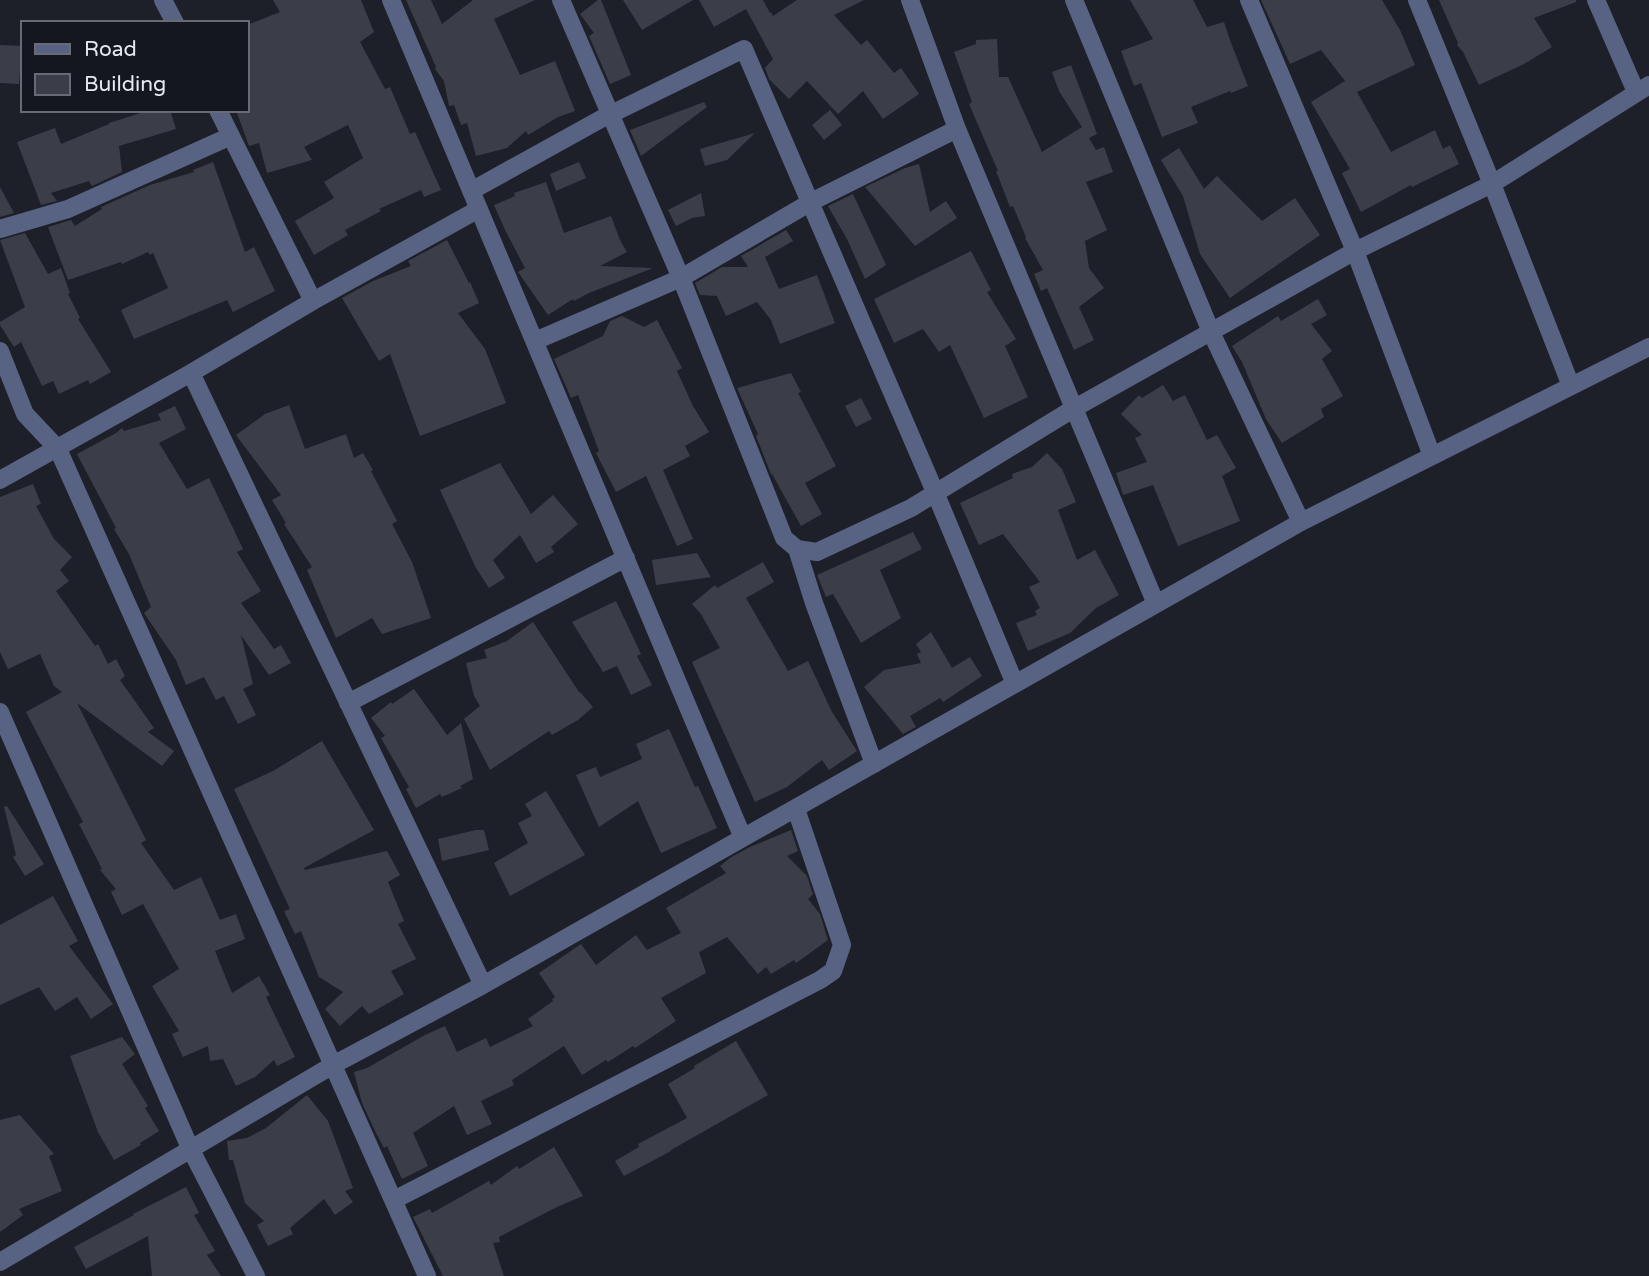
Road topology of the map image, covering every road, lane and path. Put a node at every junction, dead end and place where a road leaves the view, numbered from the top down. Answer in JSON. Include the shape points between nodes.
{"nodes":[{"id":1,"x":163,"y":0,"type":"edge"},
{"id":2,"x":391,"y":0,"type":"edge"},
{"id":3,"x":561,"y":0,"type":"edge"},
{"id":4,"x":910,"y":0,"type":"edge"},
{"id":5,"x":1074,"y":0,"type":"edge"},
{"id":6,"x":1249,"y":0,"type":"edge"},
{"id":7,"x":1417,"y":0,"type":"edge"},
{"id":8,"x":1596,"y":0,"type":"edge"},
{"id":9,"x":174,"y":21,"type":"edge"},
{"id":10,"x":1643,"y":89,"type":"edge"},
{"id":11,"x":219,"y":112,"type":"edge"},
{"id":12,"x":611,"y":115,"type":"junction"},
{"id":13,"x":957,"y":129,"type":"junction"},
{"id":14,"x":231,"y":136,"type":"junction"},
{"id":15,"x":1492,"y":184,"type":"junction"},
{"id":16,"x":471,"y":191,"type":"junction"},
{"id":17,"x":811,"y":202,"type":"junction"},
{"id":18,"x":479,"y":209,"type":"junction"},
{"id":19,"x":0,"y":229,"type":"edge"},
{"id":20,"x":1355,"y":251,"type":"junction"},
{"id":21,"x":681,"y":278,"type":"junction"},
{"id":22,"x":313,"y":301,"type":"junction"},
{"id":23,"x":1210,"y":332,"type":"junction"},
{"id":24,"x":535,"y":341,"type":"junction"},
{"id":25,"x":1649,"y":347,"type":"edge"},
{"id":26,"x":0,"y":351,"type":"edge"},
{"id":27,"x":191,"y":373,"type":"junction"},
{"id":28,"x":1571,"y":386,"type":"junction"},
{"id":29,"x":1073,"y":409,"type":"junction"},
{"id":30,"x":58,"y":449,"type":"junction"},
{"id":31,"x":1432,"y":456,"type":"junction"},
{"id":32,"x":0,"y":480,"type":"edge"},
{"id":33,"x":935,"y":492,"type":"junction"},
{"id":34,"x":1301,"y":522,"type":"junction"},
{"id":35,"x":797,"y":549,"type":"junction"},
{"id":36,"x":626,"y":558,"type":"junction"},
{"id":37,"x":1156,"y":604,"type":"junction"},
{"id":38,"x":1015,"y":684,"type":"junction"},
{"id":39,"x":348,"y":703,"type":"junction"},
{"id":40,"x":0,"y":712,"type":"edge"},
{"id":41,"x":874,"y":764,"type":"junction"},
{"id":42,"x":796,"y":808,"type":"junction"},
{"id":43,"x":743,"y":838,"type":"junction"},
{"id":44,"x":483,"y":985,"type":"junction"},
{"id":45,"x":332,"y":1065,"type":"junction"},
{"id":46,"x":190,"y":1149,"type":"junction"},
{"id":47,"x":394,"y":1200,"type":"junction"},
{"id":48,"x":0,"y":1262,"type":"edge"},
{"id":49,"x":256,"y":1276,"type":"edge"},
{"id":50,"x":427,"y":1276,"type":"edge"}],
"edges":[{"from":1,"to":9,"type":"street"},
{"from":2,"to":16,"type":"street"},
{"from":3,"to":12,"type":"street"},
{"from":4,"to":13,"type":"street"},
{"from":5,"to":23,"type":"street"},
{"from":6,"to":20,"type":"street"},
{"from":7,"to":15,"type":"street"},
{"from":8,"to":10,"type":"street"},
{"from":10,"to":15,"type":"street"},
{"from":11,"to":14,"type":"street"},
{"from":12,"to":16,"type":"street"},
{"from":12,"to":17,"type":"street","via":[[744,49]]},
{"from":12,"to":21,"type":"street"},
{"from":13,"to":17,"type":"street"},
{"from":13,"to":29,"type":"street"},
{"from":14,"to":19,"type":"street","via":[[68,209]]},
{"from":14,"to":22,"type":"street"},
{"from":15,"to":20,"type":"street"},
{"from":15,"to":28,"type":"street"},
{"from":16,"to":18,"type":"street"},
{"from":17,"to":21,"type":"street"},
{"from":17,"to":33,"type":"street"},
{"from":18,"to":22,"type":"street"},
{"from":18,"to":24,"type":"street"},
{"from":20,"to":23,"type":"street"},
{"from":20,"to":31,"type":"street"},
{"from":21,"to":24,"type":"street"},
{"from":21,"to":35,"type":"street","via":[[784,538]]},
{"from":22,"to":27,"type":"street"},
{"from":23,"to":29,"type":"street"},
{"from":23,"to":34,"type":"street"},
{"from":24,"to":36,"type":"street"},
{"from":25,"to":28,"type":"street"},
{"from":26,"to":30,"type":"street","via":[[24,414]]},
{"from":27,"to":30,"type":"street"},
{"from":27,"to":39,"type":"street"},
{"from":28,"to":31,"type":"street"},
{"from":29,"to":33,"type":"street"},
{"from":29,"to":37,"type":"street"},
{"from":30,"to":32,"type":"street"},
{"from":30,"to":45,"type":"street"},
{"from":31,"to":34,"type":"street"},
{"from":33,"to":35,"type":"street","via":[[817,552]]},
{"from":33,"to":38,"type":"street"},
{"from":34,"to":37,"type":"street"},
{"from":35,"to":41,"type":"street"},
{"from":36,"to":39,"type":"street"},
{"from":36,"to":43,"type":"street"},
{"from":37,"to":38,"type":"street"},
{"from":38,"to":41,"type":"street"},
{"from":39,"to":44,"type":"street"},
{"from":40,"to":46,"type":"street"},
{"from":41,"to":42,"type":"street"},
{"from":42,"to":43,"type":"street"},
{"from":42,"to":47,"type":"street","via":[[842,945],[832,971]]},
{"from":43,"to":44,"type":"street"},
{"from":44,"to":45,"type":"street"},
{"from":45,"to":46,"type":"street"},
{"from":45,"to":47,"type":"street"},
{"from":46,"to":48,"type":"street"},
{"from":46,"to":49,"type":"street"},
{"from":47,"to":50,"type":"street"}]}
